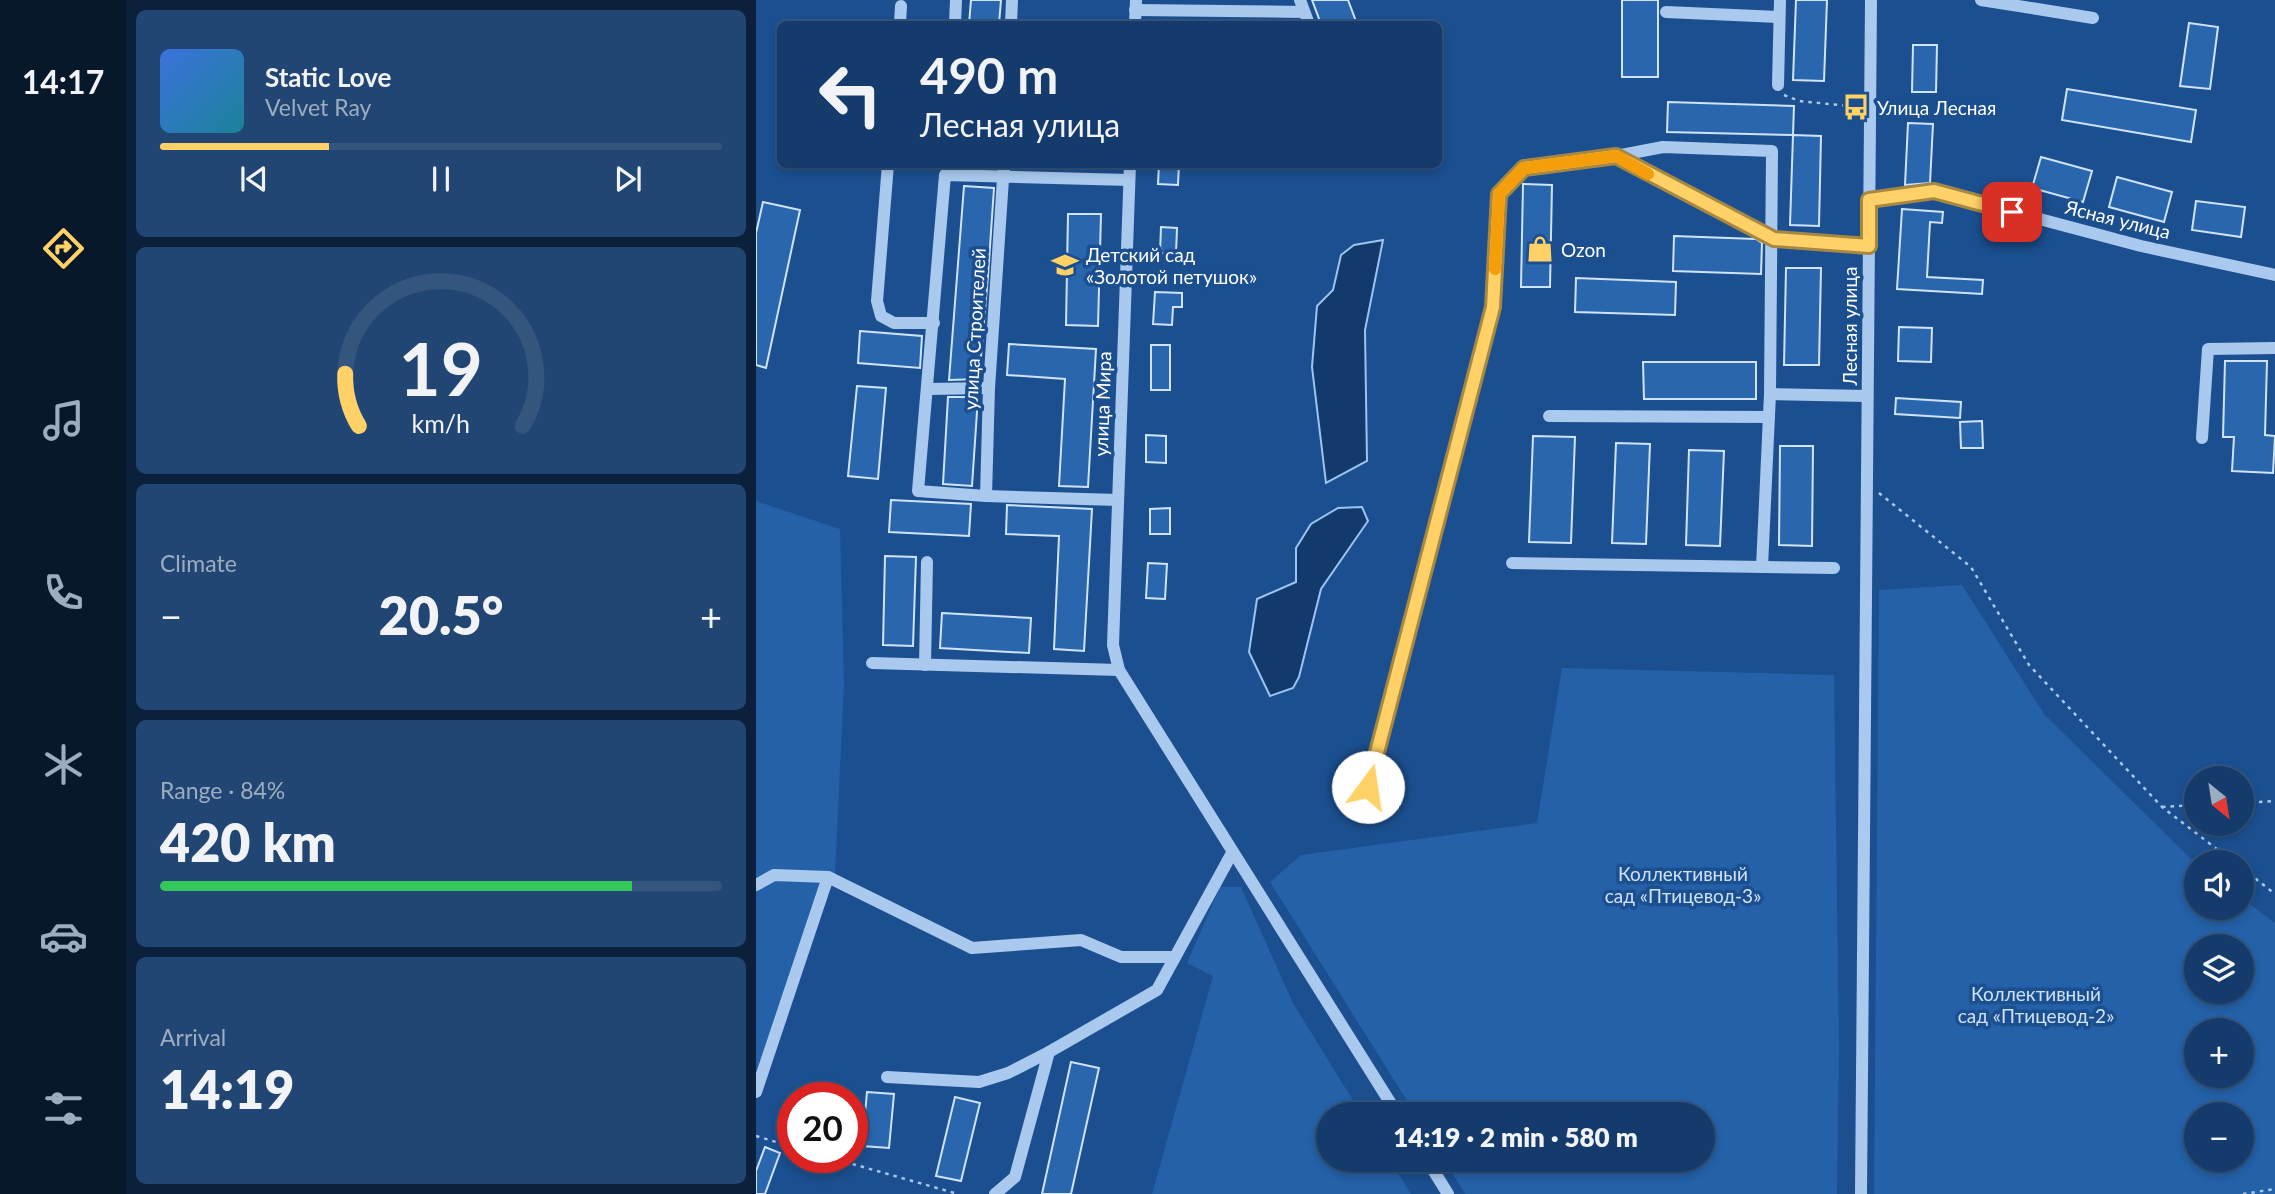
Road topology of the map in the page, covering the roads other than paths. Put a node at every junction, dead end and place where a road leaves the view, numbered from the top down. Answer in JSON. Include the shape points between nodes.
{"nodes":[{"id":1,"x":956,"y":0,"type":"edge"},
{"id":2,"x":1012,"y":0,"type":"edge"},
{"id":3,"x":1780,"y":0,"type":"edge"},
{"id":4,"x":1871,"y":0,"type":"edge"},
{"id":5,"x":1981,"y":0,"type":"edge"},
{"id":6,"x":1136,"y":5,"type":"edge"},
{"id":7,"x":901,"y":6,"type":"dead end"},
{"id":8,"x":1305,"y":12,"type":"edge"},
{"id":9,"x":1666,"y":12,"type":"dead end"},
{"id":10,"x":1779,"y":17,"type":"junction"},
{"id":11,"x":2093,"y":18,"type":"dead end"},
{"id":12,"x":900,"y":21,"type":"edge"},
{"id":13,"x":955,"y":21,"type":"edge"},
{"id":14,"x":1010,"y":21,"type":"edge"},
{"id":15,"x":1778,"y":85,"type":"road end"},
{"id":16,"x":1616,"y":156,"type":"junction"},
{"id":17,"x":888,"y":168,"type":"edge"},
{"id":18,"x":1130,"y":168,"type":"edge"},
{"id":19,"x":1003,"y":170,"type":"edge"},
{"id":20,"x":1129,"y":180,"type":"junction"},
{"id":21,"x":1869,"y":200,"type":"junction"},
{"id":22,"x":1774,"y":239,"type":"junction"},
{"id":23,"x":1869,"y":246,"type":"junction"},
{"id":24,"x":2275,"y":275,"type":"edge"},
{"id":25,"x":934,"y":323,"type":"junction"},
{"id":26,"x":2275,"y":348,"type":"edge"},
{"id":27,"x":928,"y":388,"type":"junction"},
{"id":28,"x":989,"y":388,"type":"junction"},
{"id":29,"x":1770,"y":394,"type":"junction"},
{"id":30,"x":1867,"y":397,"type":"junction"},
{"id":31,"x":1549,"y":415,"type":"dead end"},
{"id":32,"x":1769,"y":417,"type":"junction"},
{"id":33,"x":2202,"y":438,"type":"dead end"},
{"id":34,"x":986,"y":496,"type":"junction"},
{"id":35,"x":1118,"y":500,"type":"junction"},
{"id":36,"x":927,"y":562,"type":"dead end"},
{"id":37,"x":1512,"y":563,"type":"dead end"},
{"id":38,"x":1762,"y":567,"type":"junction"},
{"id":39,"x":1834,"y":568,"type":"dead end"},
{"id":40,"x":872,"y":663,"type":"dead end"},
{"id":41,"x":925,"y":665,"type":"junction"},
{"id":42,"x":1119,"y":670,"type":"junction"},
{"id":43,"x":1368,"y":787,"type":"dead end"},
{"id":44,"x":1232,"y":853,"type":"junction"},
{"id":45,"x":828,"y":877,"type":"junction"},
{"id":46,"x":756,"y":885,"type":"edge"},
{"id":47,"x":1175,"y":957,"type":"junction"},
{"id":48,"x":1049,"y":1052,"type":"junction"},
{"id":49,"x":887,"y":1077,"type":"dead end"},
{"id":50,"x":756,"y":1092,"type":"edge"},
{"id":51,"x":1390,"y":1102,"type":"edge"},
{"id":52,"x":1434,"y":1172,"type":"edge"},
{"id":53,"x":995,"y":1194,"type":"edge"},
{"id":54,"x":1448,"y":1194,"type":"edge"},
{"id":55,"x":1861,"y":1194,"type":"edge"}],
"edges":[{"from":1,"to":13,"type":"street"},
{"from":2,"to":14,"type":"street"},
{"from":3,"to":10,"type":"street"},
{"from":4,"to":21,"type":"street","name":"Лесная улица"},
{"from":5,"to":11,"type":"street"},
{"from":6,"to":8,"type":"street"},
{"from":7,"to":12,"type":"street"},
{"from":9,"to":10,"type":"street"},
{"from":10,"to":15,"type":"street"},
{"from":16,"to":22,"type":"street"},
{"from":16,"to":22,"type":"street","via":[[1663,147],[1773,151]]},
{"from":16,"to":43,"type":"street","via":[[1524,168],[1499,194],[1493,307]]},
{"from":17,"to":25,"type":"street","via":[[877,301],[881,316],[894,323]]},
{"from":18,"to":20,"type":"street","name":"улица Мира"},
{"from":19,"to":20,"type":"street"},
{"from":19,"to":25,"type":"street","via":[[946,175]]},
{"from":19,"to":28,"type":"street","name":"улица Строителей"},
{"from":20,"to":35,"type":"street","name":"улица Мира"},
{"from":21,"to":23,"type":"street","name":"Лесная улица"},
{"from":21,"to":24,"type":"street","name":"Ясная улица","via":[[1934,191],[2141,246]]},
{"from":22,"to":23,"type":"street"},
{"from":22,"to":29,"type":"street"},
{"from":23,"to":30,"type":"street","name":"Лесная улица"},
{"from":25,"to":27,"type":"street"},
{"from":26,"to":33,"type":"street","via":[[2208,349]]},
{"from":27,"to":28,"type":"street"},
{"from":27,"to":34,"type":"street","via":[[918,491]]},
{"from":28,"to":34,"type":"street","name":"улица Строителей"},
{"from":29,"to":30,"type":"street"},
{"from":29,"to":32,"type":"street"},
{"from":30,"to":55,"type":"street","name":"Лесная улица"},
{"from":31,"to":32,"type":"street"},
{"from":32,"to":38,"type":"street"},
{"from":34,"to":35,"type":"street"},
{"from":35,"to":42,"type":"street","name":"улица Мира","via":[[1113,645]]},
{"from":36,"to":41,"type":"street"},
{"from":37,"to":38,"type":"street"},
{"from":38,"to":39,"type":"street"},
{"from":40,"to":41,"type":"street"},
{"from":41,"to":42,"type":"street"},
{"from":42,"to":44,"type":"street","name":"улица Мира"},
{"from":44,"to":47,"type":"street"},
{"from":44,"to":51,"type":"street","name":"улица Мира"},
{"from":45,"to":46,"type":"street","via":[[774,874]]},
{"from":45,"to":47,"type":"street","via":[[972,948],[1081,940],[1121,957]]},
{"from":45,"to":50,"type":"street"},
{"from":47,"to":48,"type":"street","via":[[1157,990]]},
{"from":48,"to":49,"type":"street","via":[[979,1082]]},
{"from":48,"to":53,"type":"street","via":[[1015,1177]]},
{"from":52,"to":54,"type":"street"}]}
